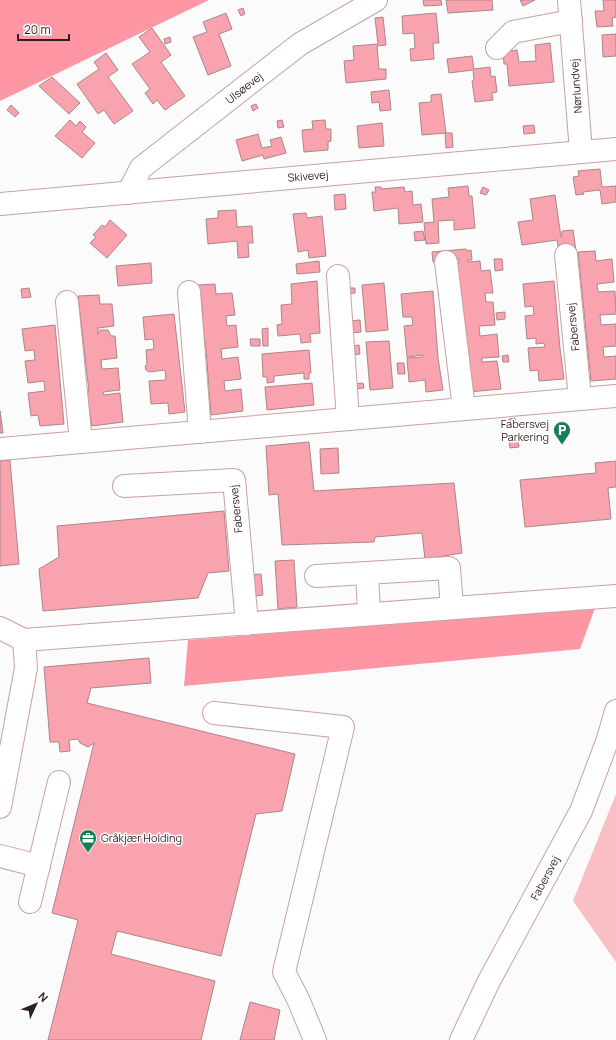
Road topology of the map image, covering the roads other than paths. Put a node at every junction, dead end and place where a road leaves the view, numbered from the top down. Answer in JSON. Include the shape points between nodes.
{"nodes":[{"id":1,"x":376,"y":0,"type":"edge"},
{"id":2,"x":570,"y":10,"type":"edge"},
{"id":3,"x":497,"y":48,"type":"dead end"},
{"id":4,"x":616,"y":149,"type":"edge"},
{"id":5,"x":581,"y":152,"type":"junction"},
{"id":6,"x":128,"y":193,"type":"junction"},
{"id":7,"x":0,"y":204,"type":"edge"},
{"id":8,"x":566,"y":255,"type":"dead end"},
{"id":9,"x":446,"y":262,"type":"dead end"},
{"id":10,"x":338,"y":276,"type":"dead end"},
{"id":11,"x":189,"y":292,"type":"dead end"},
{"id":12,"x":67,"y":302,"type":"dead end"},
{"id":13,"x":616,"y":396,"type":"edge"},
{"id":14,"x":580,"y":399,"type":"junction"},
{"id":15,"x":464,"y":409,"type":"junction"},
{"id":16,"x":348,"y":419,"type":"junction"},
{"id":17,"x":200,"y":432,"type":"junction"},
{"id":18,"x":81,"y":442,"type":"junction"},
{"id":19,"x":0,"y":449,"type":"edge"},
{"id":20,"x":124,"y":486,"type":"dead end"},
{"id":21,"x":367,"y":573,"type":"junction"},
{"id":22,"x":316,"y":576,"type":"dead end"},
{"id":23,"x":616,"y":596,"type":"edge"},
{"id":24,"x":452,"y":608,"type":"junction"},
{"id":25,"x":369,"y":614,"type":"junction"},
{"id":26,"x":247,"y":624,"type":"junction"},
{"id":27,"x":12,"y":634,"type":"edge"},
{"id":28,"x":616,"y":711,"type":"edge"},
{"id":29,"x":214,"y":713,"type":"dead end"},
{"id":30,"x":59,"y":782,"type":"dead end"},
{"id":31,"x":0,"y":807,"type":"edge"},
{"id":32,"x":0,"y":856,"type":"edge"},
{"id":33,"x":39,"y":866,"type":"junction"},
{"id":34,"x":30,"y":902,"type":"dead end"},
{"id":35,"x":315,"y":1040,"type":"edge"},
{"id":36,"x":461,"y":1040,"type":"edge"}],
"edges":[{"from":1,"to":6,"type":"street","name":"Ulsøevej","via":[[300,44],[147,163],[141,168]]},
{"from":2,"to":3,"type":"street","name":"Nørlundvej","via":[[513,32]]},
{"from":2,"to":5,"type":"street","name":"Nørlundvej"},
{"from":4,"to":5,"type":"street","name":"Skivevej"},
{"from":5,"to":6,"type":"street","name":"Skivevej"},
{"from":6,"to":7,"type":"street","name":"Skivevej"},
{"from":8,"to":14,"type":"street","name":"Fabersvej"},
{"from":9,"to":15,"type":"street"},
{"from":10,"to":16,"type":"street"},
{"from":11,"to":17,"type":"street"},
{"from":12,"to":18,"type":"street"},
{"from":13,"to":14,"type":"street"},
{"from":14,"to":15,"type":"street"},
{"from":15,"to":16,"type":"street"},
{"from":16,"to":17,"type":"street"},
{"from":17,"to":18,"type":"street"},
{"from":18,"to":19,"type":"street"},
{"from":20,"to":26,"type":"street","name":"Fabersvej","via":[[234,480]]},
{"from":21,"to":22,"type":"street"},
{"from":21,"to":24,"type":"street","via":[[449,568]]},
{"from":21,"to":25,"type":"street"},
{"from":23,"to":24,"type":"street"},
{"from":24,"to":25,"type":"street"},
{"from":25,"to":26,"type":"street"},
{"from":26,"to":27,"type":"street"},
{"from":27,"to":31,"type":"street","via":[[26,668]]},
{"from":28,"to":36,"type":"street","name":"Fabersvej","via":[[581,811],[489,981]]},
{"from":29,"to":35,"type":"street","via":[[343,727],[284,972]]},
{"from":30,"to":33,"type":"street"},
{"from":32,"to":33,"type":"street"},
{"from":33,"to":34,"type":"street"}]}
